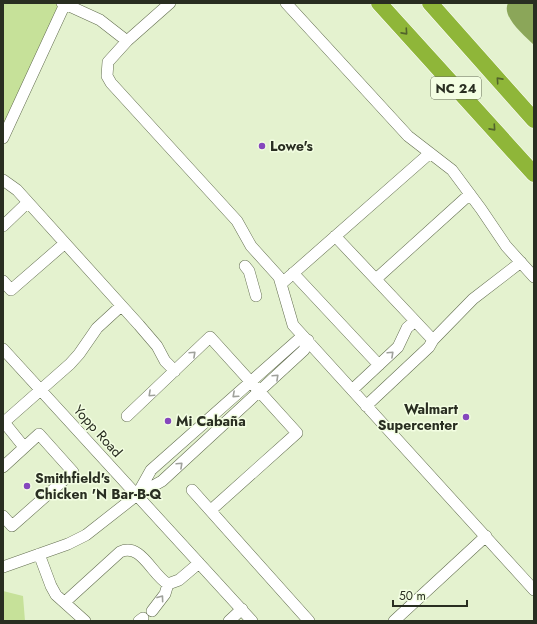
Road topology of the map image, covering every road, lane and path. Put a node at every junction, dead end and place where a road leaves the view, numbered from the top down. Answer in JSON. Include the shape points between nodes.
{"nodes":[{"id":1,"x":170,"y":3,"type":"edge"},
{"id":2,"x":286,"y":3,"type":"edge"},
{"id":3,"x":379,"y":3,"type":"edge"},
{"id":4,"x":430,"y":3,"type":"edge"},
{"id":5,"x":63,"y":4,"type":"edge"},
{"id":6,"x":127,"y":41,"type":"junction"},
{"id":7,"x":534,"y":120,"type":"edge"},
{"id":8,"x":3,"y":138,"type":"edge"},
{"id":9,"x":430,"y":153,"type":"junction"},
{"id":10,"x":534,"y":174,"type":"edge"},
{"id":11,"x":3,"y":180,"type":"edge"},
{"id":12,"x":470,"y":194,"type":"junction"},
{"id":13,"x":27,"y":203,"type":"junction"},
{"id":14,"x":3,"y":226,"type":"edge"},
{"id":15,"x":335,"y":236,"type":"junction"},
{"id":16,"x":64,"y":244,"type":"junction"},
{"id":17,"x":521,"y":262,"type":"junction"},
{"id":18,"x":245,"y":266,"type":"dead end"},
{"id":19,"x":293,"y":273,"type":"junction"},
{"id":20,"x":534,"y":277,"type":"edge"},
{"id":21,"x":376,"y":279,"type":"junction"},
{"id":22,"x":3,"y":281,"type":"edge"},
{"id":23,"x":281,"y":284,"type":"junction"},
{"id":24,"x":256,"y":296,"type":"dead end"},
{"id":25,"x":121,"y":306,"type":"junction"},
{"id":26,"x":415,"y":321,"type":"junction"},
{"id":27,"x":308,"y":340,"type":"junction"},
{"id":28,"x":433,"y":340,"type":"junction"},
{"id":29,"x":3,"y":349,"type":"edge"},
{"id":30,"x":379,"y":365,"type":"junction"},
{"id":31,"x":175,"y":371,"type":"junction"},
{"id":32,"x":250,"y":382,"type":"junction"},
{"id":33,"x":40,"y":390,"type":"junction"},
{"id":34,"x":352,"y":390,"type":"junction"},
{"id":35,"x":259,"y":392,"type":"junction"},
{"id":36,"x":366,"y":406,"type":"junction"},
{"id":37,"x":127,"y":416,"type":"dead end"},
{"id":38,"x":3,"y":422,"type":"edge"},
{"id":39,"x":24,"y":447,"type":"junction"},
{"id":40,"x":3,"y":467,"type":"edge"},
{"id":41,"x":192,"y":490,"type":"dead end"},
{"id":42,"x":137,"y":495,"type":"junction"},
{"id":43,"x":211,"y":510,"type":"junction"},
{"id":44,"x":3,"y":516,"type":"edge"},
{"id":45,"x":486,"y":536,"type":"junction"},
{"id":46,"x":39,"y":554,"type":"junction"},
{"id":47,"x":199,"y":563,"type":"junction"},
{"id":48,"x":4,"y":564,"type":"edge"},
{"id":49,"x":168,"y":584,"type":"junction"},
{"id":50,"x":534,"y":590,"type":"edge"},
{"id":51,"x":65,"y":602,"type":"junction"},
{"id":52,"x":242,"y":609,"type":"junction"},
{"id":53,"x":145,"y":616,"type":"edge"},
{"id":54,"x":85,"y":621,"type":"edge"},
{"id":55,"x":229,"y":621,"type":"edge"},
{"id":56,"x":252,"y":621,"type":"edge"},
{"id":57,"x":309,"y":621,"type":"edge"},
{"id":58,"x":394,"y":621,"type":"edge"}],
"edges":[{"from":1,"to":6,"type":"street"},
{"from":2,"to":9,"type":"street","via":[[408,136]]},
{"from":3,"to":10,"type":"highway","number":"NC 24","one_way":true},
{"from":7,"to":4,"type":"highway","number":"NC 24","one_way":true},
{"from":5,"to":6,"type":"street","via":[[100,20]]},
{"from":5,"to":8,"type":"street"},
{"from":6,"to":23,"type":"street","via":[[108,62],[107,76],[237,221],[246,238],[273,270]]},
{"from":9,"to":12,"type":"street","via":[[452,170]]},
{"from":9,"to":15,"type":"street"},
{"from":11,"to":13,"type":"street"},
{"from":12,"to":17,"type":"street","via":[[506,246]]},
{"from":12,"to":21,"type":"street"},
{"from":13,"to":14,"type":"street"},
{"from":13,"to":16,"type":"street"},
{"from":15,"to":19,"type":"street"},
{"from":15,"to":21,"type":"street"},
{"from":16,"to":22,"type":"street","via":[[12,290]]},
{"from":16,"to":25,"type":"street"},
{"from":17,"to":20,"type":"street"},
{"from":17,"to":28,"type":"street","via":[[473,299]]},
{"from":18,"to":24,"type":"street"},
{"from":19,"to":23,"type":"street"},
{"from":19,"to":30,"type":"street"},
{"from":21,"to":26,"type":"street"},
{"from":23,"to":27,"type":"street","via":[[293,325]]},
{"from":25,"to":31,"type":"street","via":[[157,346],[165,361]]},
{"from":25,"to":33,"type":"street","via":[[97,328],[79,354]]},
{"from":26,"to":28,"type":"street"},
{"from":30,"to":26,"type":"street","one_way":true,"via":[[398,347],[407,328]]},
{"from":27,"to":32,"type":"street","via":[[298,339]]},
{"from":27,"to":34,"type":"street"},
{"from":35,"to":27,"type":"street","one_way":true,"via":[[304,350]]},
{"from":28,"to":36,"type":"street","via":[[429,347]]},
{"from":29,"to":33,"type":"street","name":"Yopp Road"},
{"from":30,"to":34,"type":"street"},
{"from":31,"to":32,"type":"street","one_way":true,"via":[[210,337]]},
{"from":31,"to":37,"type":"street","one_way":true},
{"from":32,"to":35,"type":"street"},
{"from":32,"to":42,"type":"street","one_way":true,"via":[[151,470]]},
{"from":33,"to":38,"type":"street"},
{"from":33,"to":42,"type":"street","name":"Yopp Road"},
{"from":34,"to":36,"type":"street"},
{"from":42,"to":35,"type":"street","one_way":true,"via":[[162,481]]},
{"from":35,"to":43,"type":"street","via":[[297,433]]},
{"from":36,"to":45,"type":"street"},
{"from":38,"to":39,"type":"street"},
{"from":39,"to":40,"type":"street"},
{"from":39,"to":44,"type":"street","via":[[39,434],[73,472],[12,526]]},
{"from":41,"to":43,"type":"street"},
{"from":42,"to":46,"type":"street","via":[[86,535]]},
{"from":42,"to":47,"type":"street","name":"Yopp Road"},
{"from":43,"to":57,"type":"street"},
{"from":45,"to":50,"type":"street"},
{"from":45,"to":58,"type":"street"},
{"from":46,"to":48,"type":"street"},
{"from":46,"to":51,"type":"street","via":[[51,586],[56,595]]},
{"from":47,"to":49,"type":"street","via":[[179,580]]},
{"from":47,"to":52,"type":"street","name":"Yopp Road"},
{"from":49,"to":51,"type":"street","via":[[161,580],[136,551],[125,550]]},
{"from":53,"to":49,"type":"street","one_way":true,"via":[[165,594]]},
{"from":51,"to":54,"type":"street"},
{"from":52,"to":55,"type":"street"},
{"from":52,"to":56,"type":"street","name":"Yopp Road"}]}
